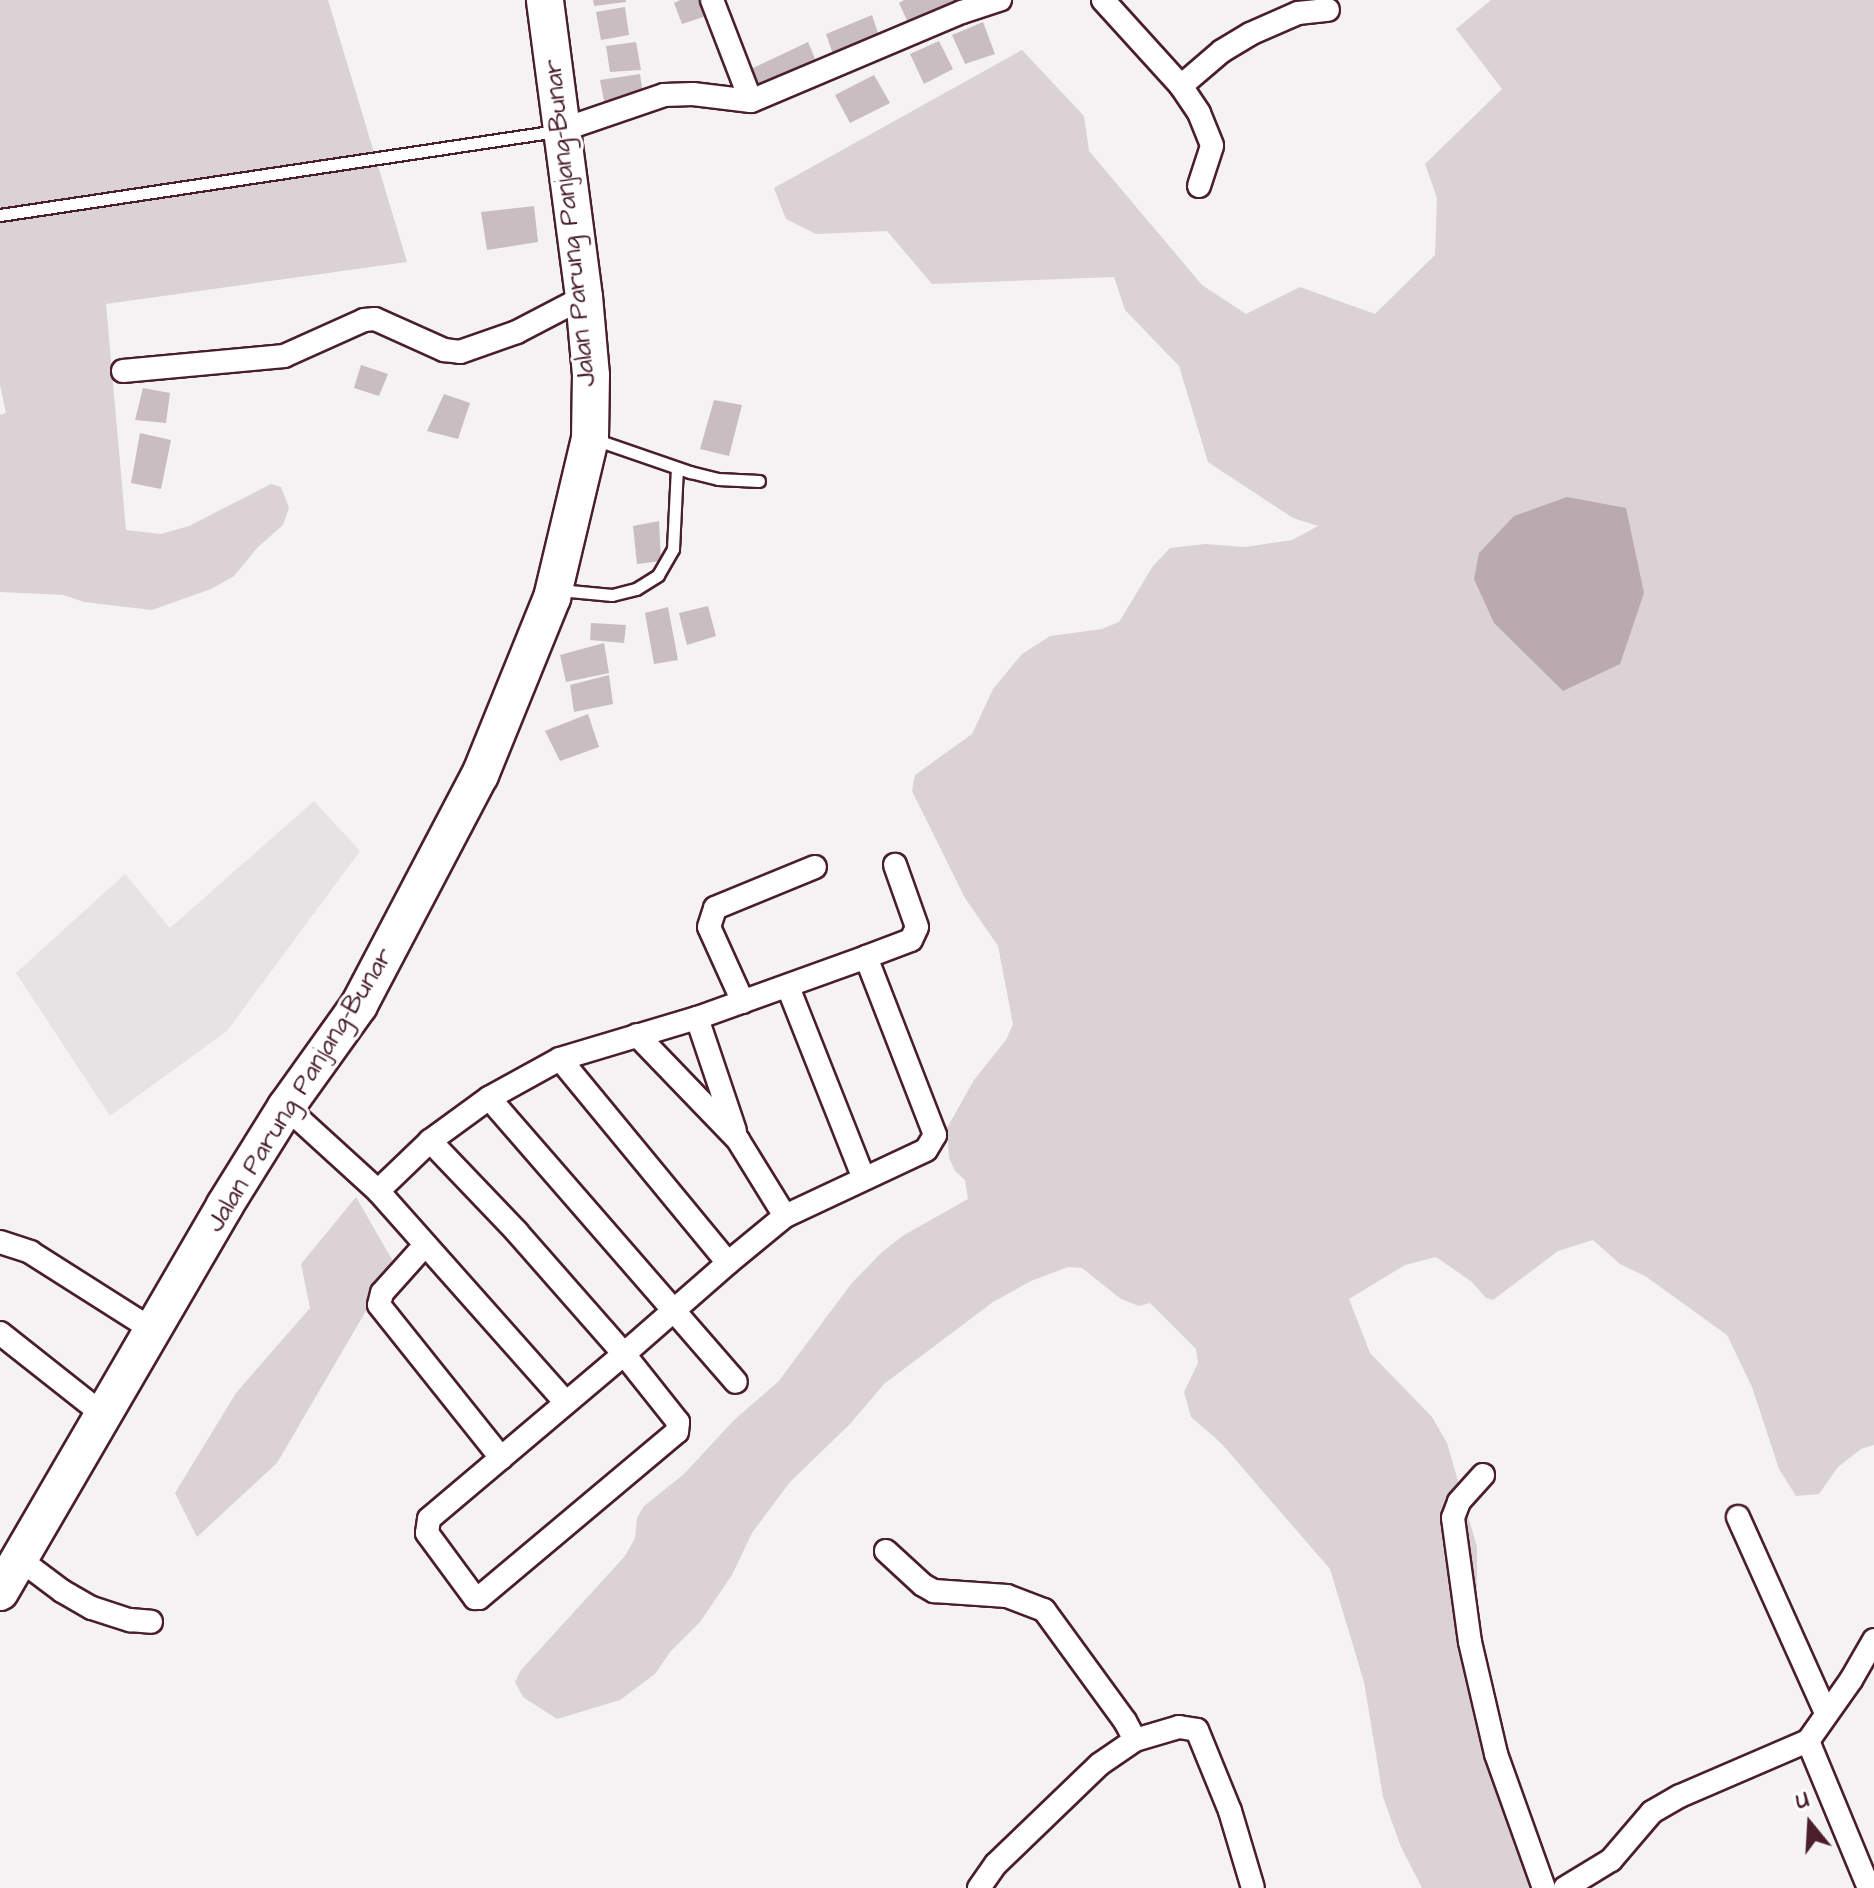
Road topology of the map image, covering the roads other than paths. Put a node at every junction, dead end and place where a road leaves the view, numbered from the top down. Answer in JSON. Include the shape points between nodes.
{"nodes":[{"id":1,"x":545,"y":0,"type":"edge"},
{"id":2,"x":712,"y":0,"type":"edge"},
{"id":3,"x":1000,"y":0,"type":"edge"},
{"id":4,"x":1103,"y":0,"type":"edge"},
{"id":5,"x":1328,"y":10,"type":"dead end"},
{"id":6,"x":1181,"y":86,"type":"junction"},
{"id":7,"x":751,"y":101,"type":"junction"},
{"id":8,"x":562,"y":130,"type":"junction"},
{"id":9,"x":1199,"y":186,"type":"dead end"},
{"id":10,"x":0,"y":215,"type":"edge"},
{"id":11,"x":584,"y":297,"type":"junction"},
{"id":12,"x":123,"y":371,"type":"dead end"},
{"id":13,"x":590,"y":438,"type":"junction"},
{"id":14,"x":677,"y":468,"type":"junction"},
{"id":15,"x":759,"y":481,"type":"dead end"},
{"id":16,"x":555,"y":589,"type":"junction"},
{"id":17,"x":895,"y":865,"type":"dead end"},
{"id":18,"x":815,"y":867,"type":"dead end"},
{"id":19,"x":866,"y":957,"type":"junction"},
{"id":20,"x":788,"y":987,"type":"junction"},
{"id":21,"x":743,"y":1002,"type":"junction"},
{"id":22,"x":697,"y":1018,"type":"junction"},
{"id":23,"x":637,"y":1035,"type":"junction"},
{"id":24,"x":560,"y":1059,"type":"junction"},
{"id":25,"x":489,"y":1098,"type":"junction"},
{"id":26,"x":286,"y":1107,"type":"junction"},
{"id":27,"x":738,"y":1140,"type":"junction"},
{"id":28,"x":430,"y":1141,"type":"junction"},
{"id":29,"x":864,"y":1179,"type":"junction"},
{"id":30,"x":378,"y":1191,"type":"junction"},
{"id":31,"x":785,"y":1216,"type":"junction"},
{"id":32,"x":0,"y":1242,"type":"edge"},
{"id":33,"x":425,"y":1245,"type":"junction"},
{"id":34,"x":728,"y":1263,"type":"junction"},
{"id":35,"x":674,"y":1310,"type":"junction"},
{"id":36,"x":153,"y":1330,"type":"junction"},
{"id":37,"x":0,"y":1333,"type":"edge"},
{"id":38,"x":624,"y":1354,"type":"junction"},
{"id":39,"x":736,"y":1382,"type":"dead end"},
{"id":40,"x":566,"y":1403,"type":"junction"},
{"id":41,"x":104,"y":1415,"type":"junction"},
{"id":42,"x":501,"y":1458,"type":"junction"},
{"id":43,"x":1483,"y":1475,"type":"dead end"},
{"id":44,"x":1738,"y":1517,"type":"dead end"},
{"id":45,"x":886,"y":1551,"type":"dead end"},
{"id":46,"x":18,"y":1558,"type":"junction"},
{"id":47,"x":0,"y":1592,"type":"edge"},
{"id":48,"x":151,"y":1622,"type":"dead end"},
{"id":49,"x":1874,"y":1640,"type":"edge"},
{"id":50,"x":1826,"y":1713,"type":"junction"},
{"id":51,"x":1135,"y":1740,"type":"junction"},
{"id":52,"x":1808,"y":1741,"type":"junction"},
{"id":53,"x":979,"y":1888,"type":"edge"},
{"id":54,"x":1253,"y":1888,"type":"edge"},
{"id":55,"x":1544,"y":1888,"type":"edge"},
{"id":56,"x":1565,"y":1888,"type":"edge"},
{"id":57,"x":1869,"y":1888,"type":"edge"}],
"edges":[{"from":1,"to":8,"type":"main road","name":"Jalan Parung Panjang–Bunar"},
{"from":2,"to":7,"type":"street"},
{"from":3,"to":7,"type":"street"},
{"from":4,"to":6,"type":"street"},
{"from":5,"to":6,"type":"street","via":[[1298,13],[1250,34]]},
{"from":6,"to":9,"type":"street","via":[[1212,146]]},
{"from":7,"to":8,"type":"street","via":[[664,95]]},
{"from":8,"to":10,"type":"lane"},
{"from":8,"to":11,"type":"main road","name":"Jalan Parung Panjang–Bunar"},
{"from":11,"to":12,"type":"street","via":[[517,332],[460,352],[375,319],[284,356]]},
{"from":11,"to":13,"type":"main road","name":"Jalan Parung Panjang–Bunar"},
{"from":13,"to":14,"type":"lane"},
{"from":13,"to":16,"type":"main road","name":"Jalan Parung Panjang–Bunar"},
{"from":14,"to":15,"type":"lane","via":[[718,479]]},
{"from":14,"to":16,"type":"lane","via":[[673,549],[658,575],[636,589],[612,595]]},
{"from":16,"to":26,"type":"main road","name":"Jalan Parung Panjang–Bunar","via":[[506,715],[431,874],[359,1005]]},
{"from":17,"to":19,"type":"street","via":[[917,927],[911,940]]},
{"from":18,"to":21,"type":"street","via":[[715,908],[709,927]]},
{"from":19,"to":20,"type":"street"},
{"from":19,"to":29,"type":"street","via":[[935,1135],[926,1150]]},
{"from":20,"to":21,"type":"street"},
{"from":20,"to":29,"type":"street"},
{"from":21,"to":22,"type":"street"},
{"from":22,"to":23,"type":"street"},
{"from":22,"to":27,"type":"street"},
{"from":23,"to":24,"type":"street"},
{"from":23,"to":27,"type":"street"},
{"from":24,"to":25,"type":"street"},
{"from":24,"to":34,"type":"street"},
{"from":25,"to":28,"type":"street"},
{"from":25,"to":35,"type":"street"},
{"from":26,"to":30,"type":"street"},
{"from":26,"to":36,"type":"main road","name":"Jalan Parung Panjang–Bunar"},
{"from":27,"to":31,"type":"street"},
{"from":28,"to":30,"type":"street"},
{"from":28,"to":38,"type":"street"},
{"from":29,"to":31,"type":"street"},
{"from":30,"to":33,"type":"street"},
{"from":31,"to":34,"type":"street"},
{"from":32,"to":36,"type":"street","via":[[30,1252]]},
{"from":33,"to":40,"type":"street"},
{"from":33,"to":42,"type":"street","via":[[382,1293],[379,1305]]},
{"from":34,"to":35,"type":"street"},
{"from":35,"to":38,"type":"street"},
{"from":35,"to":39,"type":"street"},
{"from":36,"to":41,"type":"main road","name":"Jalan Parung Panjang–Bunar"},
{"from":37,"to":41,"type":"street"},
{"from":38,"to":40,"type":"street"},
{"from":38,"to":42,"type":"street","via":[[675,1413],[677,1432],[475,1598],[426,1525]]},
{"from":40,"to":42,"type":"street"},
{"from":41,"to":46,"type":"main road","name":"Jalan Parung Panjang–Bunar"},
{"from":43,"to":55,"type":"street","via":[[1459,1502],[1453,1518],[1470,1642],[1496,1754]]},
{"from":44,"to":50,"type":"street"},
{"from":45,"to":51,"type":"street","via":[[934,1591],[1007,1596],[1044,1610]]},
{"from":46,"to":47,"type":"main road","name":"Jalan Parung Panjang–Bunar"},
{"from":46,"to":48,"type":"street","via":[[92,1608]]},
{"from":49,"to":50,"type":"street"},
{"from":50,"to":52,"type":"street"},
{"from":51,"to":53,"type":"street","via":[[1047,1813]]},
{"from":51,"to":54,"type":"street","via":[[1179,1727],[1197,1730],[1230,1811]]},
{"from":52,"to":56,"type":"street","via":[[1652,1812],[1611,1860]]},
{"from":52,"to":57,"type":"street"}]}
